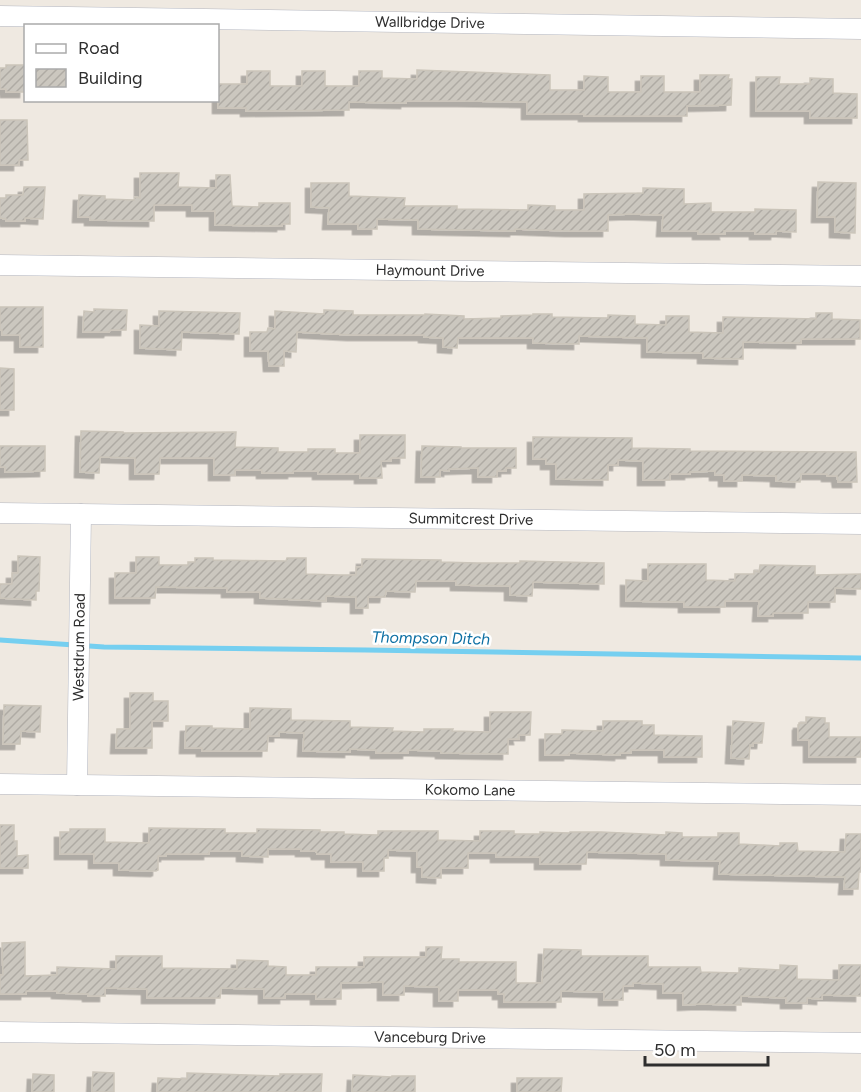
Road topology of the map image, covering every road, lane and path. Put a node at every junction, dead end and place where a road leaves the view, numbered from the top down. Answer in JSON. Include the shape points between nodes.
{"nodes":[{"id":1,"x":0,"y":16,"type":"edge"},
{"id":2,"x":861,"y":29,"type":"edge"},
{"id":3,"x":0,"y":265,"type":"edge"},
{"id":4,"x":861,"y":276,"type":"edge"},
{"id":5,"x":0,"y":513,"type":"edge"},
{"id":6,"x":81,"y":514,"type":"junction"},
{"id":7,"x":861,"y":524,"type":"edge"},
{"id":8,"x":0,"y":784,"type":"edge"},
{"id":9,"x":77,"y":785,"type":"junction"},
{"id":10,"x":861,"y":795,"type":"edge"},
{"id":11,"x":0,"y":1032,"type":"edge"},
{"id":12,"x":861,"y":1043,"type":"edge"}],
"edges":[{"from":1,"to":2,"type":"street","name":"Wallbridge Drive"},
{"from":3,"to":4,"type":"street","name":"Haymount Drive"},
{"from":5,"to":6,"type":"street"},
{"from":6,"to":7,"type":"street","name":"Summitcrest Drive"},
{"from":6,"to":9,"type":"street","name":"Westdrum Road"},
{"from":8,"to":9,"type":"street"},
{"from":9,"to":10,"type":"street","name":"Kokomo Lane"},
{"from":11,"to":12,"type":"street","name":"Vanceburg Drive"}]}
